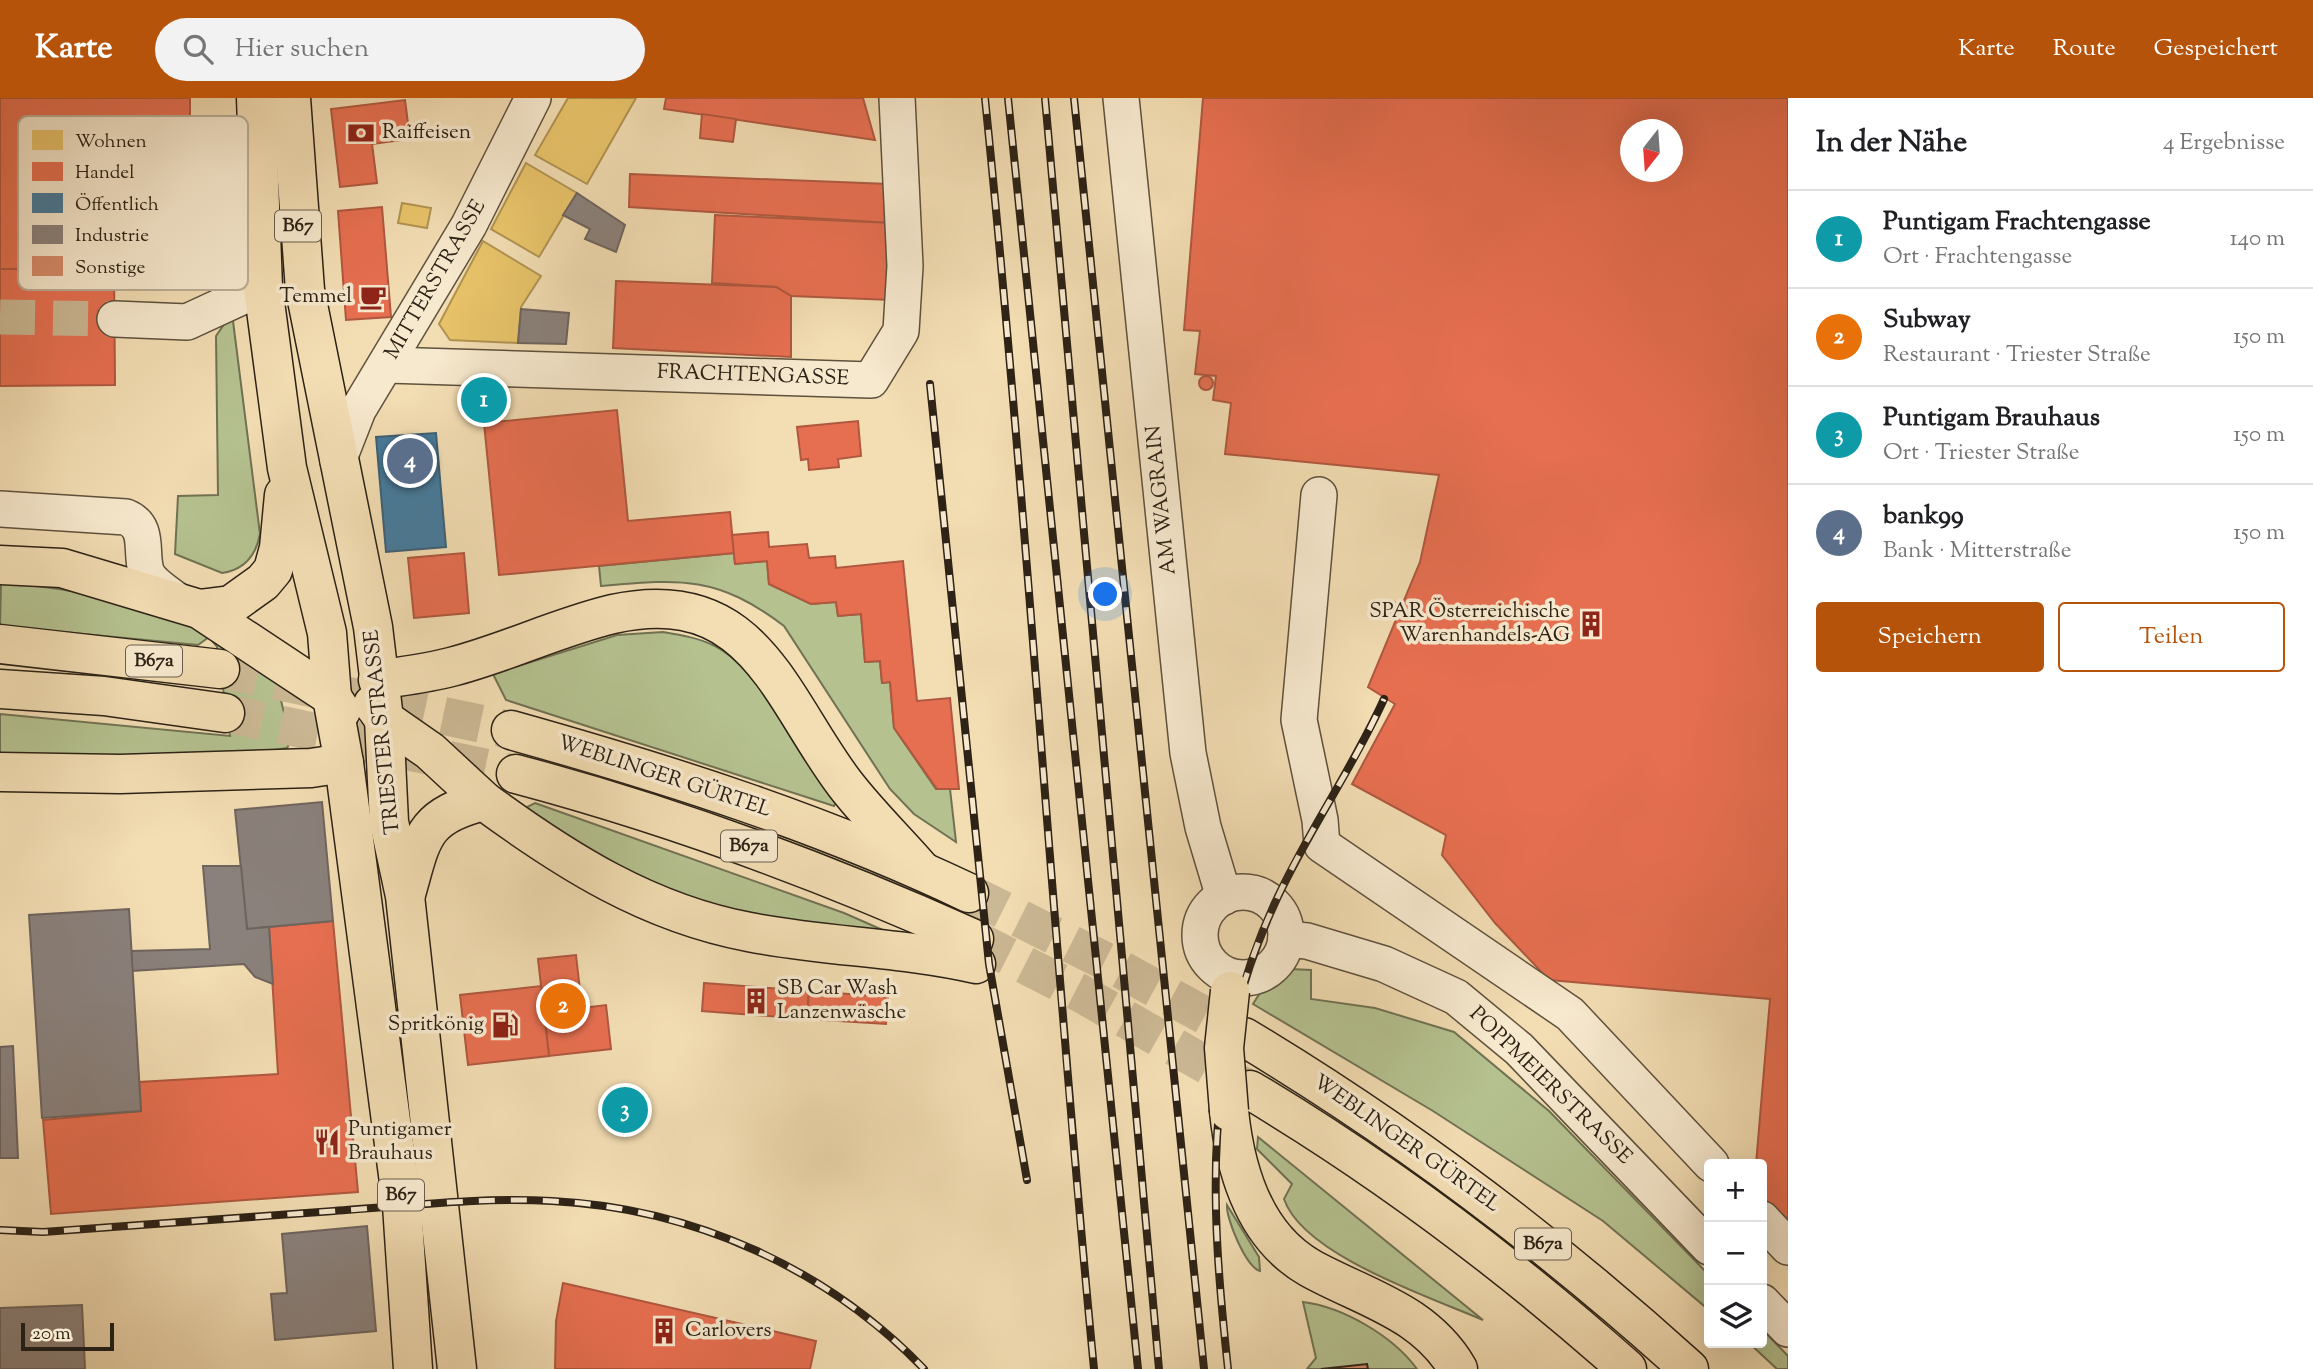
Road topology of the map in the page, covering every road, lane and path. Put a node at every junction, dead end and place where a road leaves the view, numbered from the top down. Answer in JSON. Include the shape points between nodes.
{"nodes":[{"id":1,"x":256,"y":98,"type":"edge"},
{"id":2,"x":290,"y":98,"type":"edge"},
{"id":3,"x":533,"y":98,"type":"edge"},
{"id":4,"x":897,"y":98,"type":"edge"},
{"id":5,"x":1121,"y":98,"type":"edge"},
{"id":6,"x":263,"y":287,"type":"junction"},
{"id":7,"x":115,"y":319,"type":"tunnel mouth"},
{"id":8,"x":387,"y":365,"type":"junction"},
{"id":9,"x":338,"y":461,"type":"junction"},
{"id":10,"x":287,"y":468,"type":"junction"},
{"id":11,"x":1318,"y":495,"type":"dead end"},
{"id":12,"x":0,"y":509,"type":"edge"},
{"id":13,"x":0,"y":565,"type":"edge"},
{"id":14,"x":189,"y":605,"type":"junction"},
{"id":15,"x":327,"y":634,"type":"junction"},
{"id":16,"x":0,"y":644,"type":"edge"},
{"id":17,"x":220,"y":669,"type":"tunnel mouth"},
{"id":18,"x":0,"y":689,"type":"edge"},
{"id":19,"x":332,"y":697,"type":"junction"},
{"id":20,"x":225,"y":713,"type":"tunnel mouth"},
{"id":21,"x":367,"y":720,"type":"junction"},
{"id":22,"x":511,"y":730,"type":"tunnel mouth"},
{"id":23,"x":0,"y":772,"type":"edge"},
{"id":24,"x":516,"y":774,"type":"tunnel mouth"},
{"id":25,"x":484,"y":802,"type":"junction"},
{"id":26,"x":922,"y":871,"type":"junction"},
{"id":27,"x":969,"y":893,"type":"tunnel mouth"},
{"id":28,"x":405,"y":895,"type":"junction"},
{"id":29,"x":1224,"y":897,"type":"junction"},
{"id":30,"x":1286,"y":939,"type":"junction"},
{"id":31,"x":1232,"y":984,"type":"junction"},
{"id":32,"x":1244,"y":1037,"type":"tunnel mouth"},
{"id":33,"x":1239,"y":1100,"type":"junction"},
{"id":34,"x":1706,"y":1159,"type":"edge"},
{"id":35,"x":1765,"y":1222,"type":"edge"},
{"id":36,"x":1704,"y":1242,"type":"edge"},
{"id":37,"x":1788,"y":1247,"type":"edge"},
{"id":38,"x":1767,"y":1307,"type":"edge"},
{"id":39,"x":1788,"y":1329,"type":"edge"},
{"id":40,"x":414,"y":1369,"type":"edge"},
{"id":41,"x":457,"y":1369,"type":"edge"},
{"id":42,"x":1458,"y":1369,"type":"edge"},
{"id":43,"x":1627,"y":1369,"type":"edge"},
{"id":44,"x":1689,"y":1369,"type":"edge"}],
"edges":[{"from":1,"to":6,"type":"main road","name":"TRIESTER STRASSE","number":"B67"},
{"from":2,"to":9,"type":"main road","name":"TRIESTER STRASSE","number":"B67","via":[[305,290]]},
{"from":3,"to":8,"type":"street","name":"MITTERSTRASSE","via":[[469,225]]},
{"from":4,"to":8,"type":"street","name":"FRACHTENGASSE","via":[[905,266],[901,331],[871,380]]},
{"from":5,"to":29,"type":"street","name":"AM WAGRAIN","via":[[1188,753]]},
{"from":6,"to":7,"type":"street","via":[[187,322]]},
{"from":6,"to":10,"type":"main road","name":"TRIESTER STRASSE","number":"B67"},
{"from":8,"to":9,"type":"street","name":"MITTERSTRASSE","via":[[358,410]]},
{"from":9,"to":21,"type":"main road","name":"TRIESTER STRASSE","number":"B67","via":[[373,627]]},
{"from":10,"to":14,"type":"main road","via":[[273,570],[231,605]]},
{"from":10,"to":15,"type":"main road","name":"TRIESTER STRASSE","number":"B67"},
{"from":11,"to":34,"type":"street","via":[[1299,720],[1322,845],[1570,1014]]},
{"from":12,"to":14,"type":"street","via":[[134,520],[146,554],[146,571]]},
{"from":13,"to":14,"type":"main road","via":[[62,568]]},
{"from":14,"to":19,"type":"main road"},
{"from":15,"to":19,"type":"main road","name":"TRIESTER STRASSE","number":"B67"},
{"from":15,"to":21,"type":"main road"},
{"from":16,"to":17,"type":"main road","number":"B67a"},
{"from":18,"to":20,"type":"main road","number":"B67a","via":[[104,696]]},
{"from":19,"to":21,"type":"main road","name":"TRIESTER STRASSE","number":"B67"},
{"from":21,"to":23,"type":"main road","via":[[311,768]]},
{"from":21,"to":25,"type":"main road","via":[[430,751]]},
{"from":21,"to":26,"type":"main road","via":[[452,666],[613,615],[667,611],[698,617],[726,628],[769,666],[844,782]]},
{"from":21,"to":28,"type":"main road","name":"TRIESTER STRASSE","number":"B67"},
{"from":21,"to":40,"type":"main road","name":"TRIESTER STRASSE","number":"B67"},
{"from":22,"to":26,"type":"main road","name":"WEBLINGER GÜRTEL","number":"B67a","via":[[641,767],[795,819]]},
{"from":24,"to":25,"type":"main road","name":"WEBLINGER GÜRTEL","number":"B67a","via":[[717,834],[860,889],[975,952],[900,950],[749,932],[671,911],[595,876]]},
{"from":25,"to":28,"type":"main road","via":[[442,816],[428,829]]},
{"from":26,"to":27,"type":"main road","name":"WEBLINGER GÜRTEL","number":"B67a"},
{"from":28,"to":41,"type":"main road","name":"TRIESTER STRASSE","number":"B67"},
{"from":29,"to":30,"type":"street","via":[[1244,892],[1266,899],[1280,914]]},
{"from":29,"to":31,"type":"street","via":[[1207,912],[1201,943],[1210,962]]},
{"from":30,"to":31,"type":"street","via":[[1278,960],[1267,971]]},
{"from":30,"to":36,"type":"street","name":"POPPMEIERSTRASSE","via":[[1384,964],[1456,996],[1519,1049]]},
{"from":31,"to":33,"type":"main road","bridge":true,"via":[[1224,1048]]},
{"from":32,"to":44,"type":"main road","name":"WEBLINGER GÜRTEL","number":"B67a","via":[[1443,1167]]},
{"from":33,"to":42,"type":"main road","via":[[1241,1180],[1276,1238],[1307,1267],[1418,1324],[1437,1339]]},
{"from":33,"to":43,"type":"main road","name":"WEBLINGER GÜRTEL","number":"B67a","via":[[1331,1140],[1471,1240]]},
{"from":35,"to":37,"type":"street"},
{"from":38,"to":39,"type":"street"}]}
